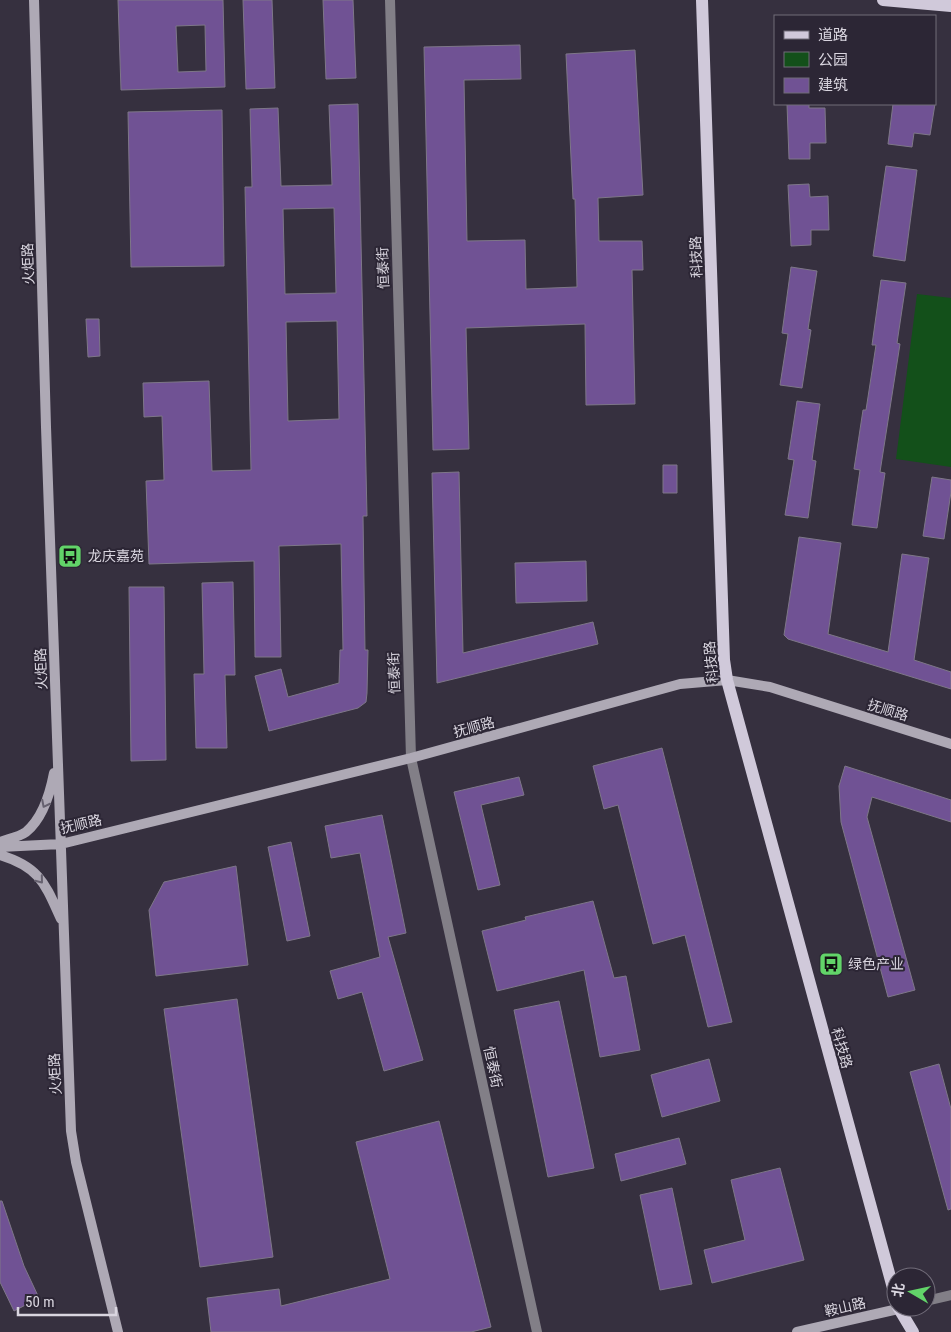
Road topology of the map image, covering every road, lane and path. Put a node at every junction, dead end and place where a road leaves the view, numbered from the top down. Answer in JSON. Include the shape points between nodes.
{"nodes":[{"id":1,"x":34,"y":0,"type":"edge"},
{"id":2,"x":390,"y":0,"type":"edge"},
{"id":3,"x":702,"y":0,"type":"edge"},
{"id":4,"x":883,"y":0,"type":"edge"},
{"id":5,"x":951,"y":6,"type":"edge"},
{"id":6,"x":727,"y":680,"type":"junction"},
{"id":7,"x":951,"y":744,"type":"edge"},
{"id":8,"x":58,"y":757,"type":"junction"},
{"id":9,"x":410,"y":758,"type":"junction"},
{"id":10,"x":0,"y":842,"type":"edge"},
{"id":11,"x":61,"y":844,"type":"junction"},
{"id":12,"x":0,"y":847,"type":"edge"},
{"id":13,"x":0,"y":855,"type":"edge"},
{"id":14,"x":63,"y":924,"type":"junction"},
{"id":15,"x":888,"y":1267,"type":"edge"},
{"id":16,"x":951,"y":1295,"type":"edge"},
{"id":17,"x":936,"y":1299,"type":"edge"},
{"id":18,"x":886,"y":1309,"type":"edge"},
{"id":19,"x":905,"y":1317,"type":"edge"},
{"id":20,"x":118,"y":1332,"type":"edge"},
{"id":21,"x":537,"y":1332,"type":"edge"},
{"id":22,"x":797,"y":1332,"type":"edge"},
{"id":23,"x":913,"y":1332,"type":"edge"}],
"edges":[{"from":1,"to":8,"type":"main road","name":"火炬路"},
{"from":2,"to":9,"type":"street","name":"恒泰街"},
{"from":3,"to":6,"type":"main road","name":"科技路"},
{"from":4,"to":5,"type":"main road"},
{"from":6,"to":7,"type":"main road","name":"抚顺路","via":[[770,687]]},
{"from":6,"to":9,"type":"main road","name":"抚顺路","via":[[680,684]]},
{"from":6,"to":15,"type":"main road","name":"科技路"},
{"from":8,"to":10,"type":"main road","one_way":true,"via":[[50,795],[36,821],[24,833]]},
{"from":8,"to":11,"type":"main road","name":"火炬路"},
{"from":9,"to":11,"type":"main road","name":"抚顺路"},
{"from":9,"to":21,"type":"street","name":"恒泰街"},
{"from":11,"to":12,"type":"main road","name":"抚顺路"},
{"from":11,"to":14,"type":"main road","name":"火炬路"},
{"from":13,"to":14,"type":"main road","one_way":true,"via":[[33,870],[45,885]]},
{"from":14,"to":20,"type":"main road","name":"火炬路","via":[[71,1131]]},
{"from":16,"to":17,"type":"street"},
{"from":18,"to":22,"type":"main road","name":"鞍山路"},
{"from":19,"to":23,"type":"main road","name":"科技路"}]}
